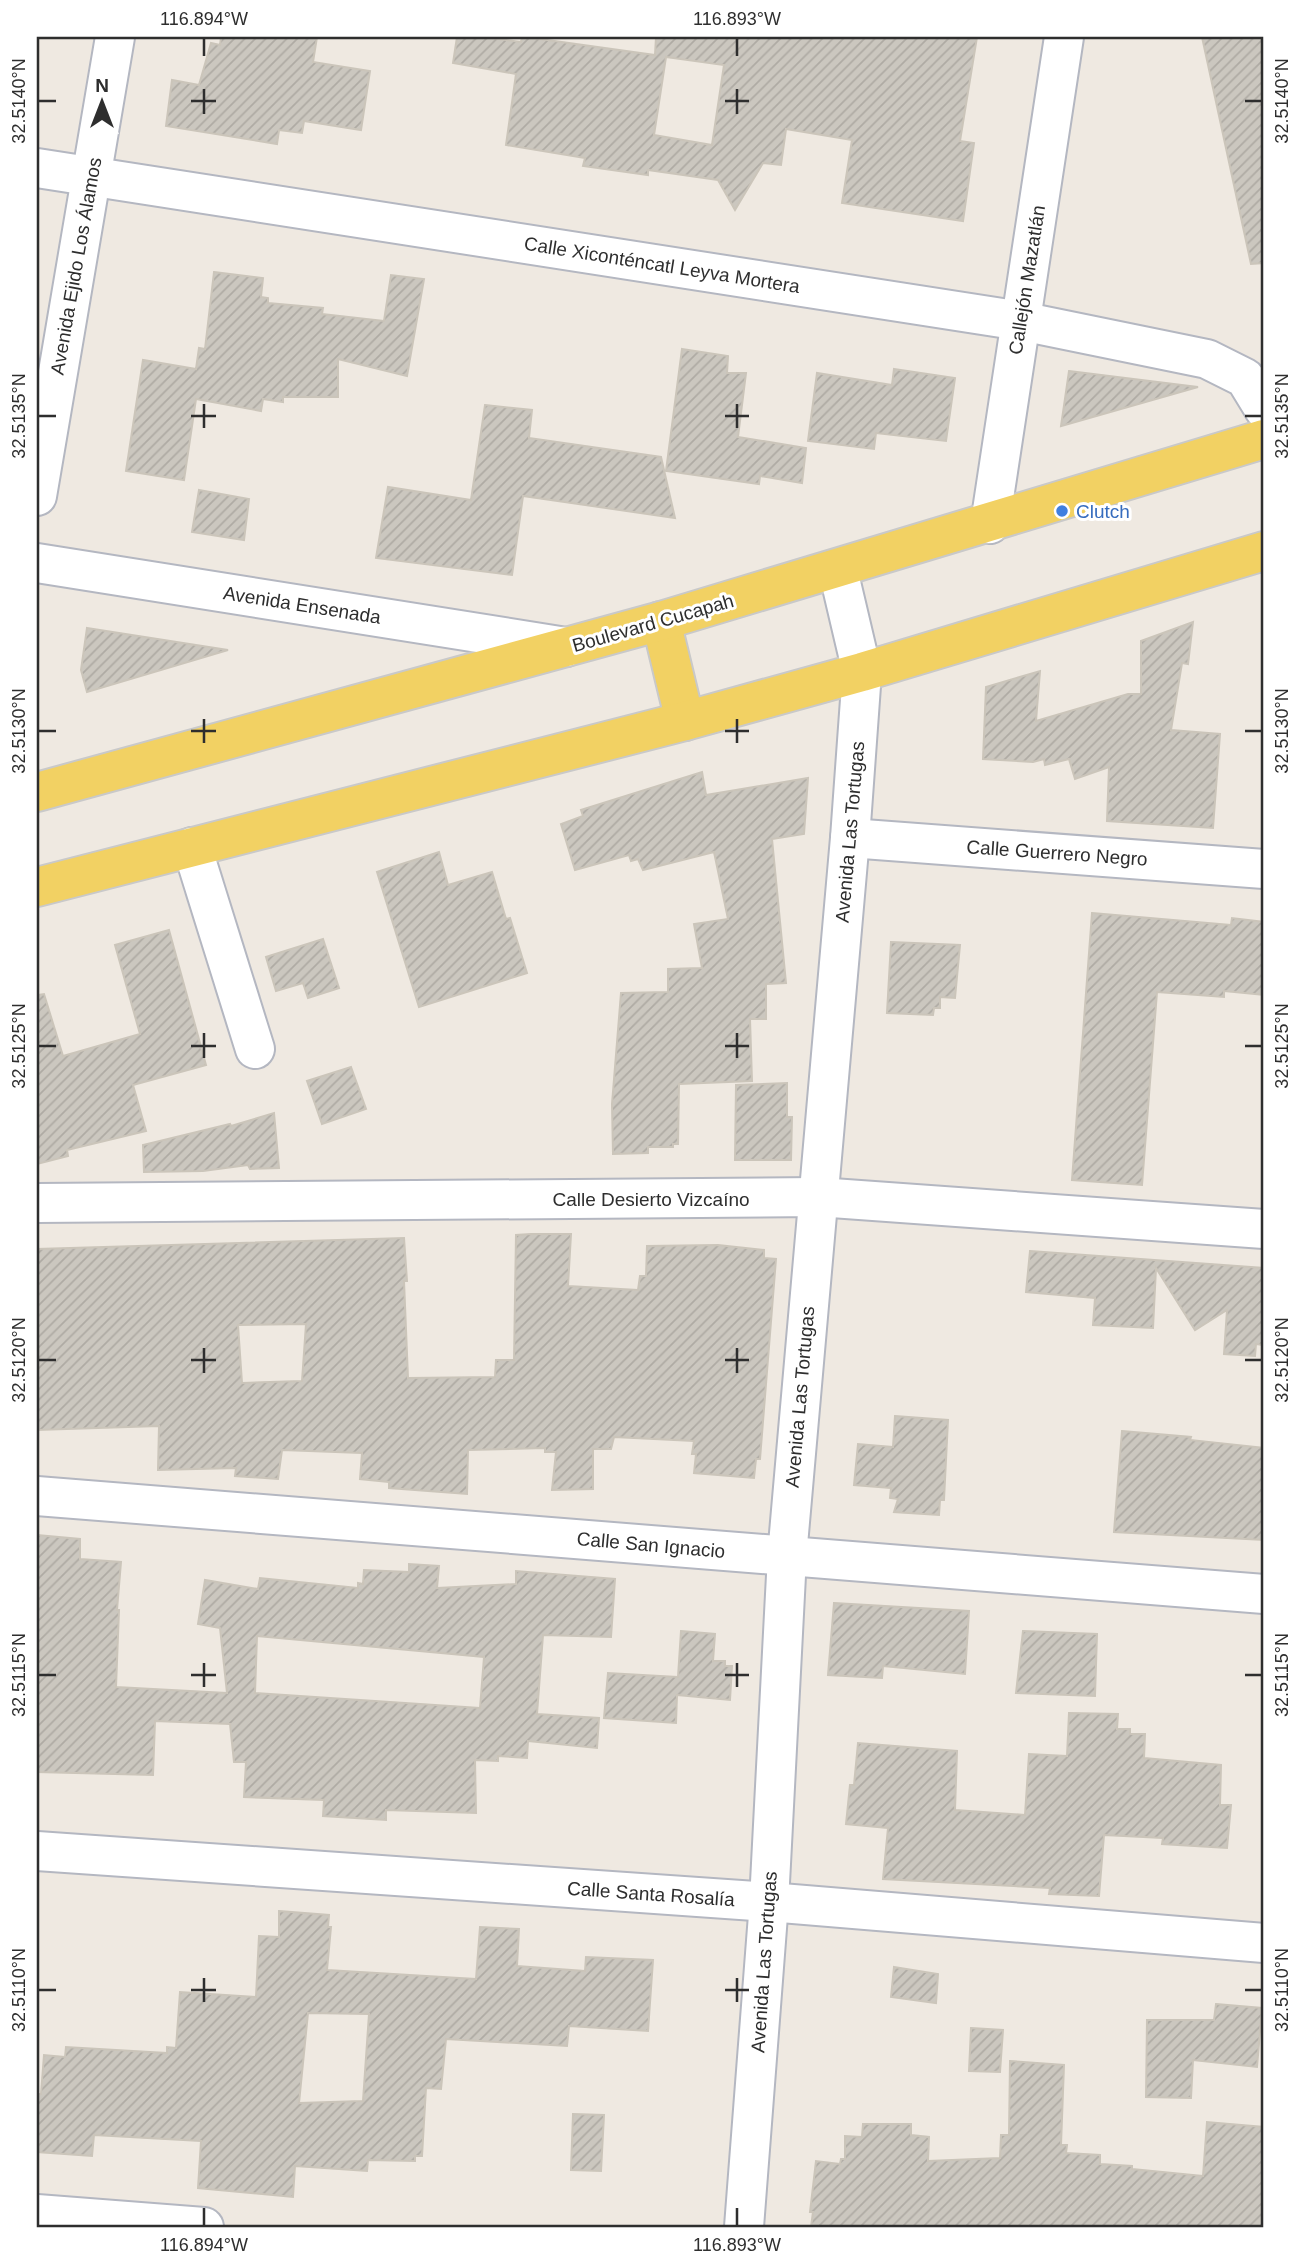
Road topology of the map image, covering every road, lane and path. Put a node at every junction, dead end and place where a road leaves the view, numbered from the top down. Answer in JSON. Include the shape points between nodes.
{"nodes":[{"id":1,"x":115,"y":37,"type":"edge"},
{"id":2,"x":1064,"y":37,"type":"edge"},
{"id":3,"x":37,"y":168,"type":"edge"},
{"id":4,"x":92,"y":176,"type":"junction"},
{"id":5,"x":1021,"y":321,"type":"junction"},
{"id":6,"x":1264,"y":409,"type":"edge"},
{"id":7,"x":1264,"y":439,"type":"edge"},
{"id":8,"x":37,"y":496,"type":"edge"},
{"id":9,"x":990,"y":524,"type":"junction"},
{"id":10,"x":1264,"y":551,"type":"edge"},
{"id":11,"x":37,"y":563,"type":"edge"},
{"id":12,"x":838,"y":570,"type":"junction"},
{"id":13,"x":661,"y":621,"type":"junction"},
{"id":14,"x":566,"y":647,"type":"junction"},
{"id":15,"x":862,"y":672,"type":"junction"},
{"id":16,"x":685,"y":721,"type":"junction"},
{"id":17,"x":37,"y":792,"type":"edge"},
{"id":18,"x":850,"y":838,"type":"junction"},
{"id":19,"x":192,"y":847,"type":"junction"},
{"id":20,"x":1264,"y":869,"type":"edge"},
{"id":21,"x":37,"y":887,"type":"edge"},
{"id":22,"x":255,"y":1049,"type":"dead end"},
{"id":23,"x":818,"y":1197,"type":"junction"},
{"id":24,"x":37,"y":1203,"type":"edge"},
{"id":25,"x":1264,"y":1229,"type":"edge"},
{"id":26,"x":37,"y":1496,"type":"edge"},
{"id":27,"x":787,"y":1556,"type":"junction"},
{"id":28,"x":1264,"y":1594,"type":"edge"},
{"id":29,"x":37,"y":1851,"type":"edge"},
{"id":30,"x":769,"y":1902,"type":"junction"},
{"id":31,"x":1264,"y":1943,"type":"edge"},
{"id":32,"x":37,"y":2214,"type":"edge"},
{"id":33,"x":204,"y":2227,"type":"edge"},
{"id":34,"x":744,"y":2227,"type":"edge"}],
"edges":[{"from":1,"to":4,"type":"street","name":"Avenida Ejido Los Álamos"},
{"from":2,"to":5,"type":"street","name":"Callejón Mazatlán"},
{"from":3,"to":4,"type":"street","name":"Calle Xiconténcatl Leyva Mortera"},
{"from":4,"to":5,"type":"street","name":"Calle Xiconténcatl Leyva Mortera"},
{"from":4,"to":8,"type":"street","name":"Avenida Ejido Los Álamos"},
{"from":5,"to":6,"type":"street","name":"Calle Xiconténcatl Leyva Mortera","via":[[1207,359],[1245,378]]},
{"from":5,"to":9,"type":"street","name":"Callejón Mazatlán"},
{"from":7,"to":9,"type":"main road","name":"Boulevard Cucapah"},
{"from":9,"to":12,"type":"main road","name":"Boulevard Cucapah"},
{"from":10,"to":15,"type":"main road"},
{"from":11,"to":14,"type":"street","name":"Avenida Ensenada"},
{"from":12,"to":13,"type":"main road","name":"Boulevard Cucapah"},
{"from":12,"to":15,"type":"street","name":"Avenida Las Tortugas"},
{"from":13,"to":14,"type":"main road","name":"Boulevard Cucapah"},
{"from":13,"to":16,"type":"main road"},
{"from":14,"to":17,"type":"main road","name":"Boulevard Cucapah"},
{"from":15,"to":16,"type":"main road"},
{"from":15,"to":18,"type":"street","name":"Avenida Las Tortugas"},
{"from":16,"to":19,"type":"main road"},
{"from":18,"to":20,"type":"street","name":"Calle Guerrero Negro"},
{"from":18,"to":23,"type":"street","name":"Avenida Las Tortugas"},
{"from":19,"to":21,"type":"main road"},
{"from":19,"to":22,"type":"street"},
{"from":23,"to":24,"type":"street","name":"Calle Desierto Vizcaíno"},
{"from":23,"to":25,"type":"street","name":"Calle Desierto Vizcaíno"},
{"from":23,"to":27,"type":"street","name":"Avenida Las Tortugas"},
{"from":26,"to":27,"type":"street","name":"Calle San Ignacio"},
{"from":27,"to":28,"type":"street","name":"Calle San Ignacio"},
{"from":27,"to":30,"type":"street","name":"Avenida Las Tortugas"},
{"from":29,"to":30,"type":"street","name":"Calle Santa Rosalía"},
{"from":30,"to":31,"type":"street","name":"Calle Santa Rosalía"},
{"from":30,"to":34,"type":"street","name":"Avenida Las Tortugas"},
{"from":32,"to":33,"type":"street"}]}
